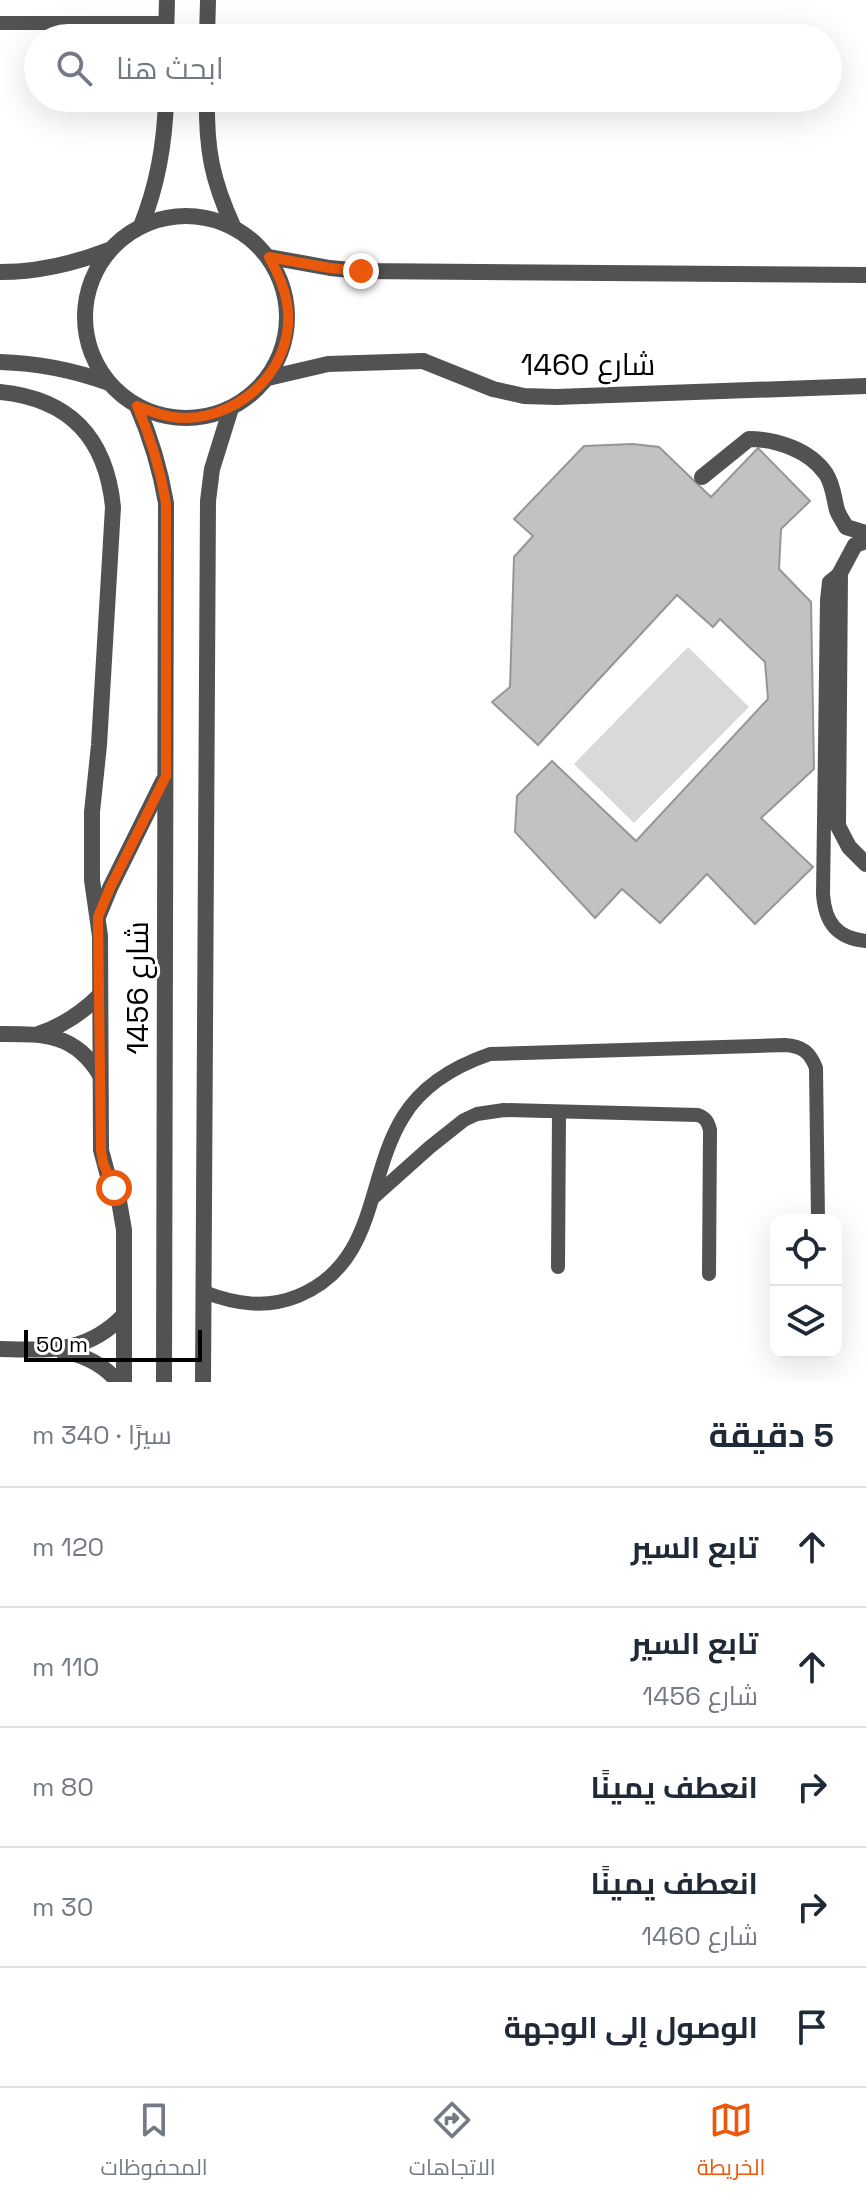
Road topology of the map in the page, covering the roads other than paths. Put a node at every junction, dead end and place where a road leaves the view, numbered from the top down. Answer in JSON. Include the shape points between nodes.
{"nodes":[{"id":1,"x":167,"y":0,"type":"edge"},
{"id":2,"x":208,"y":0,"type":"edge"},
{"id":3,"x":0,"y":23,"type":"edge"},
{"id":4,"x":24,"y":24,"type":"edge"},
{"id":5,"x":166,"y":24,"type":"edge"},
{"id":6,"x":207,"y":24,"type":"edge"},
{"id":7,"x":165,"y":112,"type":"edge"},
{"id":8,"x":207,"y":112,"type":"edge"},
{"id":9,"x":141,"y":226,"type":"junction"},
{"id":10,"x":233,"y":226,"type":"junction"},
{"id":11,"x":109,"y":250,"type":"junction"},
{"id":12,"x":269,"y":257,"type":"junction"},
{"id":13,"x":0,"y":272,"type":"edge"},
{"id":14,"x":866,"y":275,"type":"edge"},
{"id":15,"x":0,"y":362,"type":"edge"},
{"id":16,"x":268,"y":378,"type":"junction"},
{"id":17,"x":109,"y":383,"type":"junction"},
{"id":18,"x":866,"y":386,"type":"edge"},
{"id":19,"x":0,"y":392,"type":"edge"},
{"id":20,"x":137,"y":406,"type":"junction"},
{"id":21,"x":231,"y":408,"type":"junction"},
{"id":22,"x":702,"y":477,"type":"dead end"},
{"id":23,"x":866,"y":533,"type":"edge"},
{"id":24,"x":866,"y":541,"type":"edge"},
{"id":25,"x":840,"y":573,"type":"junction"},
{"id":26,"x":166,"y":776,"type":"junction"},
{"id":27,"x":866,"y":864,"type":"edge"},
{"id":28,"x":98,"y":917,"type":"junction"},
{"id":29,"x":866,"y":941,"type":"edge"},
{"id":30,"x":100,"y":995,"type":"junction"},
{"id":31,"x":0,"y":1034,"type":"edge"},
{"id":32,"x":37,"y":1034,"type":"junction"},
{"id":33,"x":100,"y":1075,"type":"junction"},
{"id":34,"x":559,"y":1112,"type":"junction"},
{"id":35,"x":374,"y":1197,"type":"junction"},
{"id":36,"x":818,"y":1214,"type":"edge"},
{"id":37,"x":558,"y":1267,"type":"dead end"},
{"id":38,"x":709,"y":1274,"type":"dead end"},
{"id":39,"x":204,"y":1292,"type":"junction"},
{"id":40,"x":124,"y":1315,"type":"junction"},
{"id":41,"x":0,"y":1349,"type":"edge"},
{"id":42,"x":57,"y":1350,"type":"junction"},
{"id":43,"x":121,"y":1382,"type":"edge"},
{"id":44,"x":164,"y":1382,"type":"edge"},
{"id":45,"x":203,"y":1382,"type":"edge"}],
"edges":[{"from":1,"to":5,"type":"street"},
{"from":2,"to":6,"type":"street"},
{"from":3,"to":4,"type":"lane"},
{"from":7,"to":9,"type":"street","via":[[159,174]]},
{"from":8,"to":10,"type":"street","via":[[213,175]]},
{"from":9,"to":10,"type":"street","via":[[187,215]]},
{"from":9,"to":11,"type":"street"},
{"from":10,"to":12,"type":"street"},
{"from":11,"to":13,"type":"street","via":[[50,268]]},
{"from":11,"to":17,"type":"street","via":[[93,274],[85,302],[85,331],[93,358]]},
{"from":12,"to":14,"type":"street","via":[[361,271]]},
{"from":12,"to":16,"type":"street","via":[[288,304],[288,330]]},
{"from":15,"to":17,"type":"street","via":[[49,365]]},
{"from":16,"to":18,"type":"street","name":"شارع 1460","via":[[328,364],[423,361],[524,396]]},
{"from":16,"to":21,"type":"street"},
{"from":17,"to":20,"type":"street"},
{"from":19,"to":28,"type":"street","via":[[32,397],[63,411],[94,443],[111,485],[92,812]]},
{"from":20,"to":21,"type":"street","via":[[184,418]]},
{"from":20,"to":26,"type":"street","name":"شارع 1456","via":[[151,437],[166,503]]},
{"from":21,"to":39,"type":"street","via":[[208,501]]},
{"from":22,"to":23,"type":"street","via":[[749,439],[792,447],[826,474],[846,527]]},
{"from":24,"to":25,"type":"street","via":[[855,545]]},
{"from":25,"to":27,"type":"street","via":[[838,826]]},
{"from":25,"to":29,"type":"lane","via":[[829,582],[827,600],[823,894],[829,921],[840,934]]},
{"from":26,"to":28,"type":"street"},
{"from":26,"to":44,"type":"street","name":"شارع 1456"},
{"from":28,"to":30,"type":"street"},
{"from":30,"to":32,"type":"street","via":[[76,1017]]},
{"from":30,"to":33,"type":"street"},
{"from":31,"to":32,"type":"street"},
{"from":32,"to":33,"type":"street","via":[[76,1047]]},
{"from":33,"to":40,"type":"street","via":[[101,1150],[124,1230]]},
{"from":34,"to":35,"type":"lane","via":[[490,1111],[464,1120]]},
{"from":34,"to":37,"type":"lane"},
{"from":34,"to":38,"type":"lane","via":[[692,1114],[709,1123]]},
{"from":35,"to":36,"type":"lane","via":[[403,1116],[420,1095],[464,1063],[490,1054],[796,1045],[816,1068]]},
{"from":35,"to":39,"type":"lane","via":[[343,1265],[309,1291],[267,1304],[224,1300]]},
{"from":39,"to":45,"type":"street"},
{"from":40,"to":42,"type":"street","via":[[87,1342]]},
{"from":40,"to":43,"type":"street"},
{"from":41,"to":42,"type":"street"},
{"from":42,"to":43,"type":"street","via":[[87,1359]]}]}
